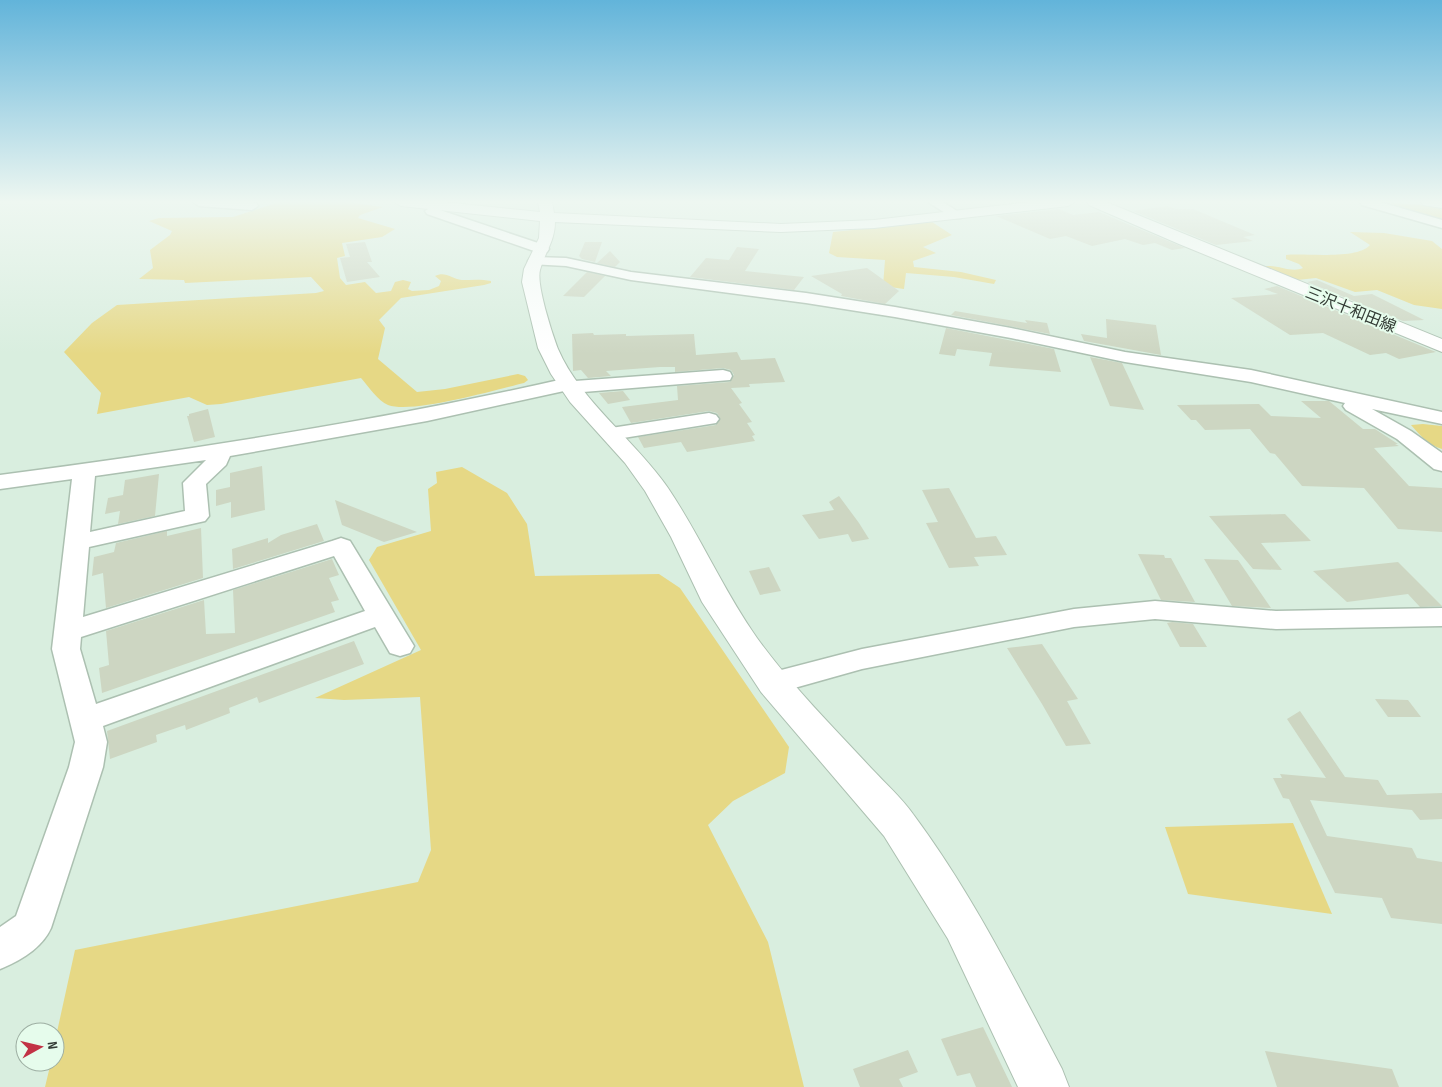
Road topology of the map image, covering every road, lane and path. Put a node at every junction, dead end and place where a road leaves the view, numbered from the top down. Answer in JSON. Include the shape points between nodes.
{"nodes":[{"id":1,"x":533,"y":253,"type":"edge"},
{"id":2,"x":1213,"y":253,"type":"edge"},
{"id":3,"x":539,"y":255,"type":"junction"},
{"id":4,"x":1442,"y":346,"type":"edge"},
{"id":5,"x":723,"y":376,"type":"dead end"},
{"id":6,"x":569,"y":386,"type":"junction"},
{"id":7,"x":1339,"y":395,"type":"junction"},
{"id":8,"x":1442,"y":418,"type":"edge"},
{"id":9,"x":708,"y":419,"type":"dead end"},
{"id":10,"x":611,"y":434,"type":"junction"},
{"id":11,"x":220,"y":451,"type":"junction"},
{"id":12,"x":1442,"y":464,"type":"edge"},
{"id":13,"x":84,"y":471,"type":"junction"},
{"id":14,"x":0,"y":482,"type":"edge"},
{"id":15,"x":77,"y":542,"type":"junction"},
{"id":16,"x":381,"y":615,"type":"junction"},
{"id":17,"x":1442,"y":617,"type":"edge"},
{"id":18,"x":68,"y":631,"type":"junction"},
{"id":19,"x":400,"y":646,"type":"dead end"},
{"id":20,"x":773,"y":683,"type":"junction"},
{"id":21,"x":85,"y":720,"type":"junction"},
{"id":22,"x":0,"y":950,"type":"edge"},
{"id":23,"x":1044,"y":1087,"type":"edge"}],
"edges":[{"from":1,"to":3,"type":"street"},
{"from":2,"to":4,"type":"street","name":"三沢十和田線"},
{"from":3,"to":6,"type":"street","via":[[530,271],[533,296],[548,348]]},
{"from":3,"to":7,"type":"street","via":[[631,276],[886,310]]},
{"from":5,"to":6,"type":"street"},
{"from":6,"to":10,"type":"street"},
{"from":6,"to":11,"type":"street"},
{"from":7,"to":8,"type":"street"},
{"from":7,"to":12,"type":"street","via":[[1425,449]]},
{"from":9,"to":10,"type":"street"},
{"from":10,"to":20,"type":"street","via":[[657,490],[717,602]]},
{"from":11,"to":13,"type":"street"},
{"from":11,"to":15,"type":"street","via":[[218,460],[194,483],[197,516]]},
{"from":13,"to":14,"type":"street"},
{"from":13,"to":15,"type":"street"},
{"from":15,"to":18,"type":"street"},
{"from":16,"to":18,"type":"street","via":[[341,546]]},
{"from":16,"to":19,"type":"street"},
{"from":16,"to":21,"type":"street"},
{"from":17,"to":20,"type":"street","via":[[1276,620],[1155,610],[1074,618],[862,659]]},
{"from":18,"to":21,"type":"street","via":[[66,649]]},
{"from":20,"to":23,"type":"street","via":[[908,838],[963,925]]},
{"from":21,"to":22,"type":"street","via":[[91,742],[86,767],[31,928]]}]}
